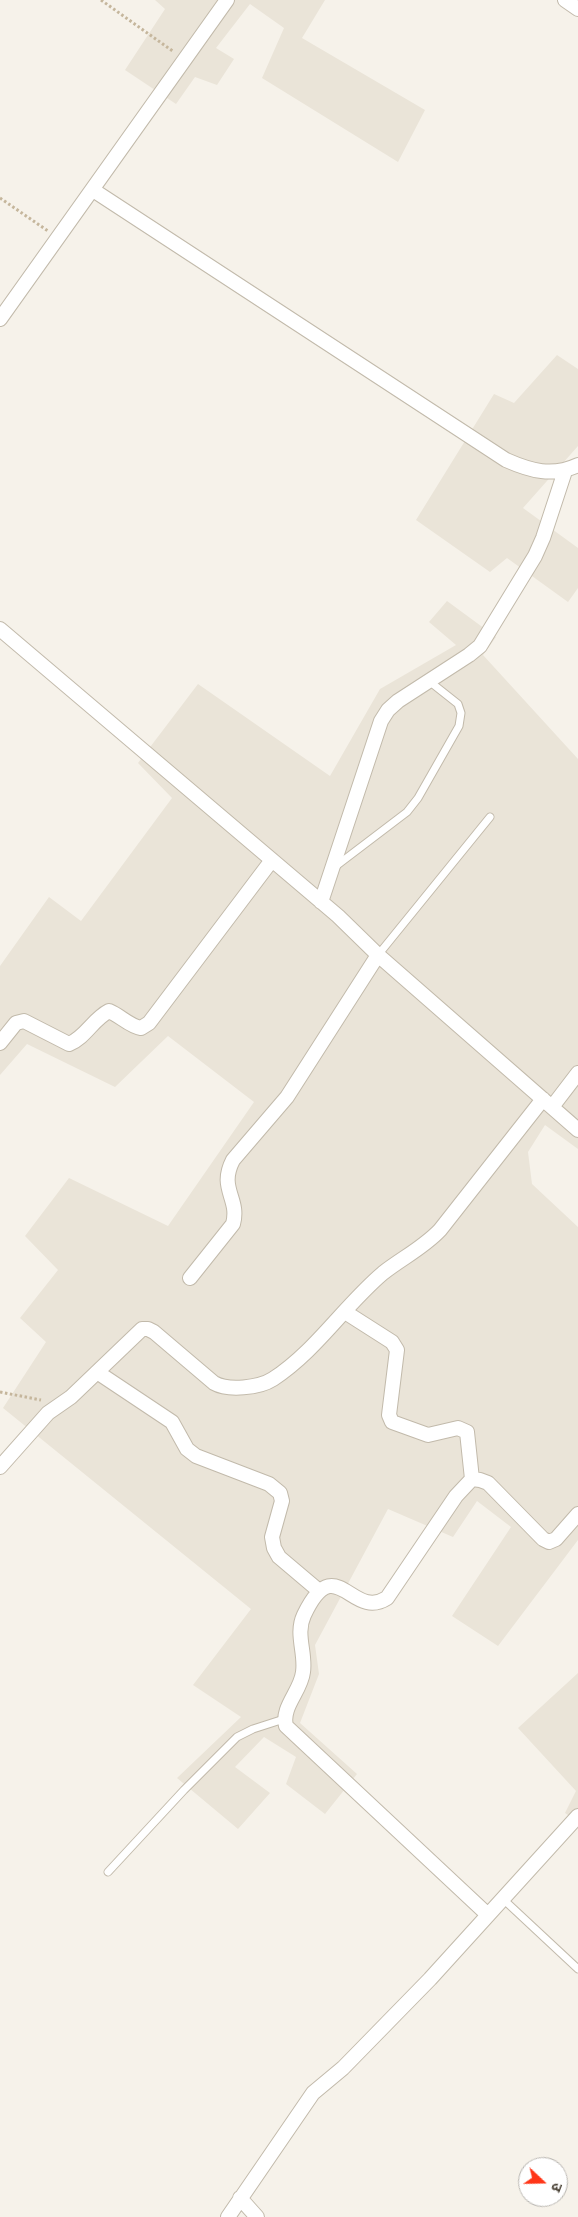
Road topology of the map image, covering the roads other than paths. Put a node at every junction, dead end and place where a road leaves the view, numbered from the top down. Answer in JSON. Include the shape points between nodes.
{"nodes":[{"id":1,"x":227,"y":0,"type":"edge"},
{"id":2,"x":565,"y":0,"type":"edge"},
{"id":3,"x":578,"y":9,"type":"edge"},
{"id":4,"x":94,"y":190,"type":"junction"},
{"id":5,"x":0,"y":319,"type":"edge"},
{"id":6,"x":578,"y":465,"type":"edge"},
{"id":7,"x":565,"y":471,"type":"junction"},
{"id":8,"x":0,"y":629,"type":"edge"},
{"id":9,"x":429,"y":681,"type":"junction"},
{"id":10,"x":490,"y":817,"type":"dead end"},
{"id":11,"x":272,"y":860,"type":"junction"},
{"id":12,"x":332,"y":869,"type":"junction"},
{"id":13,"x":321,"y":902,"type":"junction"},
{"id":14,"x":378,"y":955,"type":"junction"},
{"id":15,"x":0,"y":1043,"type":"edge"},
{"id":16,"x":578,"y":1072,"type":"edge"},
{"id":17,"x":548,"y":1103,"type":"junction"},
{"id":18,"x":578,"y":1130,"type":"edge"},
{"id":19,"x":190,"y":1278,"type":"dead end"},
{"id":20,"x":345,"y":1312,"type":"junction"},
{"id":21,"x":97,"y":1372,"type":"junction"},
{"id":22,"x":0,"y":1467,"type":"edge"},
{"id":23,"x":472,"y":1479,"type":"junction"},
{"id":24,"x":578,"y":1514,"type":"edge"},
{"id":25,"x":318,"y":1590,"type":"junction"},
{"id":26,"x":284,"y":1719,"type":"junction"},
{"id":27,"x":578,"y":1816,"type":"edge"},
{"id":28,"x":108,"y":1872,"type":"dead end"},
{"id":29,"x":503,"y":1899,"type":"junction"},
{"id":30,"x":488,"y":1914,"type":"junction"},
{"id":31,"x":578,"y":1969,"type":"edge"},
{"id":32,"x":240,"y":2198,"type":"junction"},
{"id":33,"x":228,"y":2217,"type":"edge"},
{"id":34,"x":257,"y":2217,"type":"edge"}],
"edges":[{"from":1,"to":4,"type":"street"},
{"from":2,"to":3,"type":"street"},
{"from":4,"to":5,"type":"street"},
{"from":4,"to":7,"type":"street","via":[[506,460],[552,473]]},
{"from":6,"to":7,"type":"street"},
{"from":7,"to":9,"type":"street","via":[[535,556],[480,646]]},
{"from":8,"to":11,"type":"street"},
{"from":9,"to":12,"type":"street","via":[[398,701],[382,721]]},
{"from":9,"to":12,"type":"lane","via":[[458,704],[461,713],[459,726],[407,812]]},
{"from":10,"to":14,"type":"lane"},
{"from":11,"to":13,"type":"street"},
{"from":11,"to":15,"type":"street","via":[[149,1023],[141,1028],[134,1027],[109,1011],[78,1040],[69,1044],[24,1021],[16,1023]]},
{"from":12,"to":13,"type":"street"},
{"from":13,"to":14,"type":"street"},
{"from":14,"to":17,"type":"street"},
{"from":14,"to":19,"type":"street","via":[[287,1097],[233,1160],[226,1182],[236,1214],[233,1224]]},
{"from":16,"to":17,"type":"street"},
{"from":17,"to":18,"type":"street"},
{"from":17,"to":20,"type":"street","via":[[440,1230],[383,1273]]},
{"from":20,"to":21,"type":"street","via":[[316,1342],[263,1383],[222,1387],[148,1329],[142,1329]]},
{"from":20,"to":23,"type":"street","via":[[392,1342],[397,1350],[389,1415],[392,1422],[428,1435],[458,1428],[467,1432]]},
{"from":21,"to":22,"type":"street","via":[[38,1424]]},
{"from":21,"to":25,"type":"street","via":[[172,1422],[196,1456],[270,1484],[280,1493],[282,1501],[272,1537],[274,1548],[279,1557]]},
{"from":23,"to":24,"type":"street","via":[[488,1483],[543,1540],[550,1542],[556,1539]]},
{"from":23,"to":25,"type":"street","via":[[456,1496],[387,1598],[378,1604],[333,1586]]},
{"from":25,"to":26,"type":"street","via":[[300,1626],[304,1670]]},
{"from":26,"to":28,"type":"lane","via":[[238,1737]]},
{"from":26,"to":30,"type":"street","via":[[292,1732]]},
{"from":27,"to":29,"type":"street"},
{"from":29,"to":30,"type":"street"},
{"from":29,"to":31,"type":"lane"},
{"from":30,"to":32,"type":"street","via":[[344,2068],[313,2093]]},
{"from":32,"to":33,"type":"street"},
{"from":32,"to":34,"type":"street"}]}
